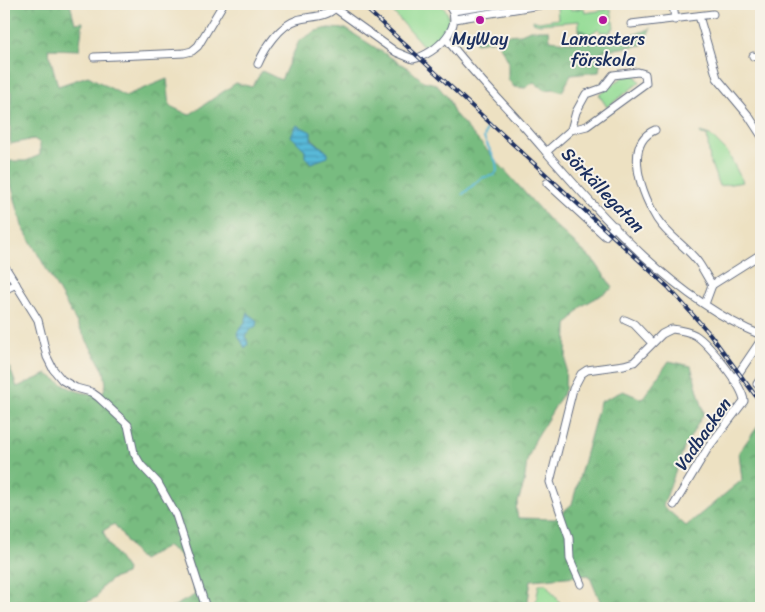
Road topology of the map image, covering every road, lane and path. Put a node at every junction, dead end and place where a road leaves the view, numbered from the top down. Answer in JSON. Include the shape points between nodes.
{"nodes":[{"id":1,"x":223,"y":4,"type":"edge"},
{"id":2,"x":447,"y":4,"type":"edge"},
{"id":3,"x":500,"y":4,"type":"edge"},
{"id":4,"x":546,"y":4,"type":"edge"},
{"id":5,"x":672,"y":4,"type":"edge"},
{"id":6,"x":332,"y":6,"type":"edge"},
{"id":7,"x":714,"y":14,"type":"dead end"},
{"id":8,"x":454,"y":15,"type":"junction"},
{"id":9,"x":699,"y":16,"type":"junction"},
{"id":10,"x":675,"y":20,"type":"junction"},
{"id":11,"x":631,"y":24,"type":"dead end"},
{"id":12,"x":446,"y":38,"type":"junction"},
{"id":13,"x":753,"y":56,"type":"dead end"},
{"id":14,"x":94,"y":57,"type":"dead end"},
{"id":15,"x":761,"y":59,"type":"edge"},
{"id":16,"x":258,"y":64,"type":"dead end"},
{"id":17,"x":571,"y":130,"type":"junction"},
{"id":18,"x":655,"y":130,"type":"dead end"},
{"id":19,"x":761,"y":135,"type":"edge"},
{"id":20,"x":546,"y":152,"type":"junction"},
{"id":21,"x":547,"y":183,"type":"dead end"},
{"id":22,"x":615,"y":226,"type":"junction"},
{"id":23,"x":761,"y":254,"type":"edge"},
{"id":24,"x":4,"y":265,"type":"edge"},
{"id":25,"x":16,"y":284,"type":"junction"},
{"id":26,"x":712,"y":285,"type":"junction"},
{"id":27,"x":4,"y":290,"type":"edge"},
{"id":28,"x":705,"y":304,"type":"junction"},
{"id":29,"x":625,"y":320,"type":"dead end"},
{"id":30,"x":761,"y":335,"type":"edge"},
{"id":31,"x":761,"y":340,"type":"edge"},
{"id":32,"x":652,"y":343,"type":"junction"},
{"id":33,"x":759,"y":351,"type":"edge"},
{"id":34,"x":734,"y":380,"type":"junction"},
{"id":35,"x":674,"y":505,"type":"dead end"},
{"id":36,"x":581,"y":584,"type":"dead end"},
{"id":37,"x":206,"y":608,"type":"edge"}],
"edges":[{"from":1,"to":14,"type":"street","via":[[192,51]]},
{"from":2,"to":8,"type":"street"},
{"from":3,"to":8,"type":"street"},
{"from":4,"to":8,"type":"street"},
{"from":5,"to":10,"type":"street"},
{"from":6,"to":12,"type":"street","via":[[406,57],[418,58]]},
{"from":6,"to":16,"type":"street","via":[[328,14],[291,22],[270,44]]},
{"from":7,"to":9,"type":"street"},
{"from":8,"to":12,"type":"street","via":[[452,31]]},
{"from":9,"to":10,"type":"street"},
{"from":9,"to":19,"type":"street","via":[[717,78]]},
{"from":10,"to":11,"type":"street"},
{"from":12,"to":20,"type":"street","name":"Sörkällegatan"},
{"from":13,"to":15,"type":"street"},
{"from":17,"to":17,"type":"street","via":[[587,126],[617,106],[646,83],[645,74],[613,75],[603,88],[586,94]]},
{"from":17,"to":20,"type":"street"},
{"from":18,"to":26,"type":"street","via":[[643,138],[637,152],[643,188],[657,219],[697,261]]},
{"from":20,"to":22,"type":"street","name":"Sörkällegatan"},
{"from":21,"to":22,"type":"street","via":[[605,236]]},
{"from":22,"to":28,"type":"street","name":"Sörkällegatan","via":[[659,268]]},
{"from":23,"to":26,"type":"street"},
{"from":24,"to":25,"type":"street"},
{"from":25,"to":27,"type":"street"},
{"from":25,"to":37,"type":"street","via":[[38,320],[53,369],[62,380],[98,397],[128,425],[134,453],[158,482],[176,515]]},
{"from":26,"to":28,"type":"street"},
{"from":28,"to":30,"type":"street","name":"Sörkällegatan"},
{"from":29,"to":32,"type":"street","via":[[634,324]]},
{"from":31,"to":33,"type":"street"},
{"from":32,"to":34,"type":"street","via":[[670,329],[691,333],[706,344]]},
{"from":32,"to":36,"type":"street","via":[[628,364],[586,370],[577,379],[568,404],[550,482],[567,530],[570,559]]},
{"from":33,"to":34,"type":"street"},
{"from":34,"to":35,"type":"street","name":"Vadbacken","via":[[744,397],[743,404],[708,448]]}]}
